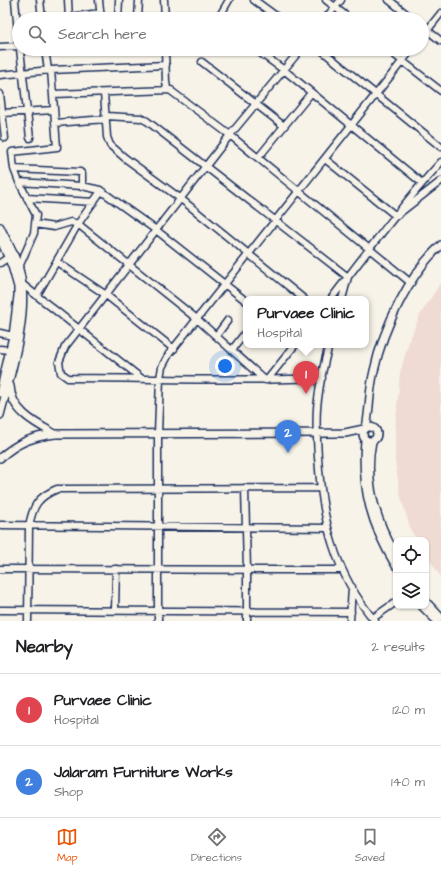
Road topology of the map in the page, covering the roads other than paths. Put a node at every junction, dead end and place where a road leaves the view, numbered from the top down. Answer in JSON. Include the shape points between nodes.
{"nodes":[{"id":1,"x":15,"y":0,"type":"edge"},
{"id":2,"x":40,"y":0,"type":"edge"},
{"id":3,"x":68,"y":0,"type":"edge"},
{"id":4,"x":98,"y":0,"type":"edge"},
{"id":5,"x":119,"y":0,"type":"edge"},
{"id":6,"x":139,"y":0,"type":"edge"},
{"id":7,"x":164,"y":0,"type":"edge"},
{"id":8,"x":229,"y":0,"type":"edge"},
{"id":9,"x":254,"y":0,"type":"edge"},
{"id":10,"x":326,"y":0,"type":"edge"},
{"id":11,"x":340,"y":0,"type":"edge"},
{"id":12,"x":389,"y":0,"type":"edge"},
{"id":13,"x":335,"y":7,"type":"junction"},
{"id":14,"x":16,"y":12,"type":"edge"},
{"id":15,"x":41,"y":12,"type":"edge"},
{"id":16,"x":69,"y":12,"type":"edge"},
{"id":17,"x":100,"y":12,"type":"edge"},
{"id":18,"x":118,"y":12,"type":"edge"},
{"id":19,"x":138,"y":12,"type":"edge"},
{"id":20,"x":165,"y":12,"type":"edge"},
{"id":21,"x":222,"y":12,"type":"edge"},
{"id":22,"x":270,"y":12,"type":"edge"},
{"id":23,"x":331,"y":12,"type":"edge"},
{"id":24,"x":341,"y":12,"type":"edge"},
{"id":25,"x":404,"y":12,"type":"edge"},
{"id":26,"x":441,"y":13,"type":"edge"},
{"id":27,"x":429,"y":24,"type":"edge"},
{"id":28,"x":429,"y":31,"type":"edge"},
{"id":29,"x":441,"y":41,"type":"edge"},
{"id":30,"x":0,"y":47,"type":"edge"},
{"id":31,"x":12,"y":47,"type":"edge"},
{"id":32,"x":20,"y":56,"type":"edge"},
{"id":33,"x":46,"y":56,"type":"edge"},
{"id":34,"x":165,"y":56,"type":"edge"},
{"id":35,"x":265,"y":56,"type":"edge"},
{"id":36,"x":295,"y":56,"type":"edge"},
{"id":37,"x":329,"y":56,"type":"edge"},
{"id":38,"x":396,"y":56,"type":"edge"},
{"id":39,"x":406,"y":56,"type":"edge"},
{"id":40,"x":402,"y":61,"type":"junction"},
{"id":41,"x":202,"y":62,"type":"dead end"},
{"id":42,"x":166,"y":65,"type":"junction"},
{"id":43,"x":49,"y":70,"type":"junction"},
{"id":44,"x":284,"y":70,"type":"junction"},
{"id":45,"x":22,"y":72,"type":"junction"},
{"id":46,"x":0,"y":75,"type":"edge"},
{"id":47,"x":171,"y":90,"type":"junction"},
{"id":48,"x":441,"y":91,"type":"edge"},
{"id":49,"x":104,"y":93,"type":"junction"},
{"id":50,"x":311,"y":93,"type":"junction"},
{"id":51,"x":0,"y":94,"type":"edge"},
{"id":52,"x":53,"y":94,"type":"junction"},
{"id":53,"x":376,"y":94,"type":"junction"},
{"id":54,"x":256,"y":104,"type":"junction"},
{"id":55,"x":54,"y":110,"type":"junction"},
{"id":56,"x":27,"y":111,"type":"junction"},
{"id":57,"x":2,"y":113,"type":"junction"},
{"id":58,"x":106,"y":117,"type":"junction"},
{"id":59,"x":56,"y":123,"type":"junction"},
{"id":60,"x":284,"y":126,"type":"junction"},
{"id":61,"x":351,"y":126,"type":"junction"},
{"id":62,"x":230,"y":135,"type":"junction"},
{"id":63,"x":5,"y":138,"type":"dead end"},
{"id":64,"x":30,"y":138,"type":"dead end"},
{"id":65,"x":441,"y":147,"type":"edge"},
{"id":66,"x":258,"y":158,"type":"junction"},
{"id":67,"x":325,"y":159,"type":"junction"},
{"id":68,"x":441,"y":162,"type":"edge"},
{"id":69,"x":206,"y":166,"type":"junction"},
{"id":70,"x":14,"y":168,"type":"junction"},
{"id":71,"x":441,"y":181,"type":"edge"},
{"id":72,"x":19,"y":182,"type":"junction"},
{"id":73,"x":422,"y":183,"type":"junction"},
{"id":74,"x":82,"y":186,"type":"junction"},
{"id":75,"x":101,"y":191,"type":"junction"},
{"id":76,"x":299,"y":191,"type":"junction"},
{"id":77,"x":27,"y":198,"type":"junction"},
{"id":78,"x":180,"y":199,"type":"junction"},
{"id":79,"x":94,"y":202,"type":"junction"},
{"id":80,"x":396,"y":216,"type":"junction"},
{"id":81,"x":276,"y":220,"type":"junction"},
{"id":82,"x":35,"y":224,"type":"junction"},
{"id":83,"x":78,"y":224,"type":"junction"},
{"id":84,"x":0,"y":227,"type":"edge"},
{"id":85,"x":156,"y":230,"type":"junction"},
{"id":86,"x":0,"y":238,"type":"edge"},
{"id":87,"x":441,"y":245,"type":"edge"},
{"id":88,"x":368,"y":249,"type":"junction"},
{"id":89,"x":249,"y":254,"type":"junction"},
{"id":90,"x":8,"y":257,"type":"junction"},
{"id":91,"x":57,"y":262,"type":"junction"},
{"id":92,"x":0,"y":263,"type":"edge"},
{"id":93,"x":130,"y":265,"type":"junction"},
{"id":94,"x":19,"y":267,"type":"junction"},
{"id":95,"x":348,"y":277,"type":"junction"},
{"id":96,"x":411,"y":283,"type":"junction"},
{"id":97,"x":22,"y":284,"type":"junction"},
{"id":98,"x":225,"y":284,"type":"junction"},
{"id":99,"x":37,"y":295,"type":"junction"},
{"id":100,"x":106,"y":296,"type":"junction"},
{"id":101,"x":300,"y":296,"type":"edge"},
{"id":102,"x":334,"y":296,"type":"edge"},
{"id":103,"x":343,"y":296,"type":"edge"},
{"id":104,"x":243,"y":299,"type":"edge"},
{"id":105,"x":197,"y":320,"type":"junction"},
{"id":106,"x":228,"y":320,"type":"dead end"},
{"id":107,"x":80,"y":328,"type":"junction"},
{"id":108,"x":0,"y":333,"type":"edge"},
{"id":109,"x":16,"y":336,"type":"junction"},
{"id":110,"x":216,"y":336,"type":"junction"},
{"id":111,"x":243,"y":336,"type":"edge"},
{"id":112,"x":293,"y":348,"type":"edge"},
{"id":113,"x":328,"y":348,"type":"edge"},
{"id":114,"x":0,"y":349,"type":"edge"},
{"id":115,"x":174,"y":349,"type":"junction"},
{"id":116,"x":10,"y":350,"type":"junction"},
{"id":117,"x":232,"y":350,"type":"junction"},
{"id":118,"x":141,"y":378,"type":"junction"},
{"id":119,"x":160,"y":378,"type":"junction"},
{"id":120,"x":322,"y":378,"type":"junction"},
{"id":121,"x":6,"y":380,"type":"junction"},
{"id":122,"x":266,"y":380,"type":"junction"},
{"id":123,"x":0,"y":392,"type":"edge"},
{"id":124,"x":369,"y":414,"type":"junction"},
{"id":125,"x":0,"y":415,"type":"edge"},
{"id":126,"x":374,"y":428,"type":"junction"},
{"id":127,"x":365,"y":429,"type":"junction"},
{"id":128,"x":317,"y":433,"type":"junction"},
{"id":129,"x":345,"y":433,"type":"junction"},
{"id":130,"x":55,"y":434,"type":"junction"},
{"id":131,"x":158,"y":434,"type":"junction"},
{"id":132,"x":367,"y":440,"type":"junction"},
{"id":133,"x":0,"y":458,"type":"edge"},
{"id":134,"x":158,"y":488,"type":"junction"},
{"id":135,"x":244,"y":488,"type":"junction"},
{"id":136,"x":321,"y":488,"type":"junction"},
{"id":137,"x":0,"y":525,"type":"edge"},
{"id":138,"x":29,"y":526,"type":"junction"},
{"id":139,"x":157,"y":527,"type":"junction"},
{"id":140,"x":246,"y":528,"type":"junction"},
{"id":141,"x":328,"y":528,"type":"junction"},
{"id":142,"x":393,"y":551,"type":"edge"},
{"id":143,"x":393,"y":561,"type":"edge"},
{"id":144,"x":0,"y":569,"type":"edge"},
{"id":145,"x":29,"y":569,"type":"junction"},
{"id":146,"x":116,"y":569,"type":"junction"},
{"id":147,"x":158,"y":569,"type":"junction"},
{"id":148,"x":247,"y":570,"type":"junction"},
{"id":149,"x":342,"y":570,"type":"junction"},
{"id":150,"x":352,"y":587,"type":"junction"},
{"id":151,"x":393,"y":604,"type":"edge"},
{"id":152,"x":429,"y":605,"type":"edge"},
{"id":153,"x":425,"y":609,"type":"edge"},
{"id":154,"x":0,"y":610,"type":"edge"},
{"id":155,"x":28,"y":610,"type":"junction"},
{"id":156,"x":115,"y":610,"type":"junction"},
{"id":157,"x":158,"y":611,"type":"junction"},
{"id":158,"x":247,"y":612,"type":"junction"},
{"id":159,"x":351,"y":612,"type":"junction"},
{"id":160,"x":441,"y":618,"type":"edge"},
{"id":161,"x":374,"y":620,"type":"edge"},
{"id":162,"x":28,"y":621,"type":"edge"},
{"id":163,"x":158,"y":621,"type":"edge"},
{"id":164,"x":247,"y":621,"type":"edge"},
{"id":165,"x":350,"y":621,"type":"edge"},
{"id":166,"x":437,"y":621,"type":"edge"}],
"edges":[{"from":1,"to":14,"type":"street"},
{"from":2,"to":15,"type":"street"},
{"from":3,"to":16,"type":"street"},
{"from":4,"to":17,"type":"street"},
{"from":5,"to":18,"type":"street"},
{"from":6,"to":19,"type":"street"},
{"from":7,"to":20,"type":"street"},
{"from":8,"to":21,"type":"street"},
{"from":9,"to":22,"type":"street"},
{"from":10,"to":13,"type":"street"},
{"from":11,"to":13,"type":"street"},
{"from":12,"to":25,"type":"street"},
{"from":13,"to":23,"type":"street"},
{"from":13,"to":24,"type":"street"},
{"from":26,"to":27,"type":"street"},
{"from":28,"to":29,"type":"street"},
{"from":30,"to":31,"type":"street"},
{"from":32,"to":45,"type":"street"},
{"from":33,"to":43,"type":"street"},
{"from":34,"to":42,"type":"street"},
{"from":35,"to":44,"type":"street"},
{"from":36,"to":44,"type":"street"},
{"from":37,"to":53,"type":"street"},
{"from":38,"to":40,"type":"street"},
{"from":39,"to":40,"type":"street"},
{"from":40,"to":48,"type":"street"},
{"from":40,"to":53,"type":"street"},
{"from":41,"to":54,"type":"street"},
{"from":42,"to":43,"type":"street"},
{"from":42,"to":47,"type":"street","via":[[166,86]]},
{"from":43,"to":45,"type":"street"},
{"from":43,"to":52,"type":"street"},
{"from":44,"to":50,"type":"street"},
{"from":44,"to":54,"type":"street"},
{"from":45,"to":46,"type":"street"},
{"from":45,"to":56,"type":"street"},
{"from":47,"to":49,"type":"street"},
{"from":47,"to":62,"type":"street"},
{"from":49,"to":52,"type":"street"},
{"from":49,"to":58,"type":"street"},
{"from":50,"to":60,"type":"street"},
{"from":50,"to":61,"type":"street"},
{"from":51,"to":57,"type":"street"},
{"from":52,"to":55,"type":"street"},
{"from":53,"to":61,"type":"street"},
{"from":53,"to":65,"type":"street"},
{"from":54,"to":60,"type":"street"},
{"from":54,"to":62,"type":"street"},
{"from":55,"to":56,"type":"street"},
{"from":55,"to":59,"type":"street"},
{"from":56,"to":57,"type":"street"},
{"from":56,"to":64,"type":"street"},
{"from":57,"to":63,"type":"street"},
{"from":58,"to":59,"type":"street"},
{"from":58,"to":69,"type":"street","via":[[141,118]]},
{"from":58,"to":78,"type":"street","via":[[110,145]]},
{"from":59,"to":70,"type":"street","via":[[57,147],[13,152]]},
{"from":60,"to":66,"type":"street"},
{"from":61,"to":67,"type":"street"},
{"from":61,"to":73,"type":"street"},
{"from":62,"to":66,"type":"street"},
{"from":62,"to":69,"type":"street"},
{"from":66,"to":76,"type":"street"},
{"from":67,"to":76,"type":"street"},
{"from":67,"to":80,"type":"street"},
{"from":68,"to":73,"type":"street"},
{"from":69,"to":78,"type":"street"},
{"from":69,"to":81,"type":"street"},
{"from":70,"to":72,"type":"street"},
{"from":70,"to":74,"type":"street","via":[[80,172]]},
{"from":71,"to":80,"type":"street"},
{"from":72,"to":74,"type":"street"},
{"from":72,"to":77,"type":"street"},
{"from":73,"to":80,"type":"street"},
{"from":74,"to":75,"type":"street"},
{"from":75,"to":79,"type":"street"},
{"from":75,"to":85,"type":"street"},
{"from":76,"to":81,"type":"street"},
{"from":76,"to":88,"type":"street"},
{"from":77,"to":79,"type":"street"},
{"from":77,"to":82,"type":"street","via":[[36,215]]},
{"from":78,"to":85,"type":"street"},
{"from":78,"to":89,"type":"street"},
{"from":79,"to":83,"type":"street"},
{"from":80,"to":88,"type":"street"},
{"from":81,"to":89,"type":"street"},
{"from":81,"to":95,"type":"street"},
{"from":82,"to":83,"type":"street","via":[[54,227],[71,222]]},
{"from":82,"to":94,"type":"street","via":[[34,233]]},
{"from":83,"to":91,"type":"street"},
{"from":83,"to":93,"type":"street"},
{"from":84,"to":94,"type":"main road"},
{"from":85,"to":93,"type":"street"},
{"from":85,"to":98,"type":"street"},
{"from":86,"to":90,"type":"main road"},
{"from":87,"to":96,"type":"main road"},
{"from":88,"to":95,"type":"street"},
{"from":88,"to":96,"type":"street"},
{"from":89,"to":98,"type":"street"},
{"from":89,"to":101,"type":"street"},
{"from":90,"to":92,"type":"street"},
{"from":90,"to":109,"type":"main road","via":[[18,287]]},
{"from":91,"to":99,"type":"street"},
{"from":91,"to":100,"type":"street"},
{"from":93,"to":100,"type":"street"},
{"from":93,"to":105,"type":"street"},
{"from":94,"to":97,"type":"main road"},
{"from":95,"to":102,"type":"street"},
{"from":95,"to":103,"type":"street"},
{"from":96,"to":124,"type":"main road","via":[[383,337],[373,371]]},
{"from":97,"to":99,"type":"street"},
{"from":97,"to":109,"type":"main road","via":[[23,297]]},
{"from":98,"to":104,"type":"street"},
{"from":98,"to":105,"type":"street"},
{"from":99,"to":107,"type":"street"},
{"from":100,"to":107,"type":"street"},
{"from":100,"to":115,"type":"street"},
{"from":105,"to":110,"type":"street"},
{"from":105,"to":115,"type":"street"},
{"from":106,"to":110,"type":"street"},
{"from":107,"to":118,"type":"street"},
{"from":107,"to":118,"type":"street","via":[[65,347],[59,362],[61,373],[68,378]]},
{"from":108,"to":109,"type":"street"},
{"from":109,"to":116,"type":"main road"},
{"from":109,"to":121,"type":"main road"},
{"from":110,"to":117,"type":"street"},
{"from":111,"to":117,"type":"street"},
{"from":112,"to":122,"type":"street"},
{"from":113,"to":120,"type":"street"},
{"from":114,"to":116,"type":"street"},
{"from":115,"to":119,"type":"street","via":[[162,366]]},
{"from":116,"to":121,"type":"main road"},
{"from":117,"to":122,"type":"street"},
{"from":118,"to":119,"type":"street"},
{"from":119,"to":122,"type":"street"},
{"from":119,"to":131,"type":"street"},
{"from":120,"to":122,"type":"street"},
{"from":120,"to":128,"type":"street","via":[[317,400]]},
{"from":121,"to":123,"type":"main road"},
{"from":121,"to":125,"type":"main road"},
{"from":121,"to":130,"type":"main road","via":[[10,395],[21,412]]},
{"from":124,"to":126,"type":"main road"},
{"from":124,"to":127,"type":"main road"},
{"from":126,"to":127,"type":"main road"},
{"from":126,"to":132,"type":"main road","via":[[377,436]]},
{"from":127,"to":129,"type":"main road"},
{"from":127,"to":132,"type":"main road","via":[[362,433]]},
{"from":128,"to":129,"type":"main road"},
{"from":128,"to":131,"type":"main road"},
{"from":128,"to":136,"type":"street"},
{"from":129,"to":132,"type":"main road"},
{"from":130,"to":131,"type":"main road"},
{"from":130,"to":133,"type":"main road","via":[[34,437],[11,448]]},
{"from":131,"to":134,"type":"street"},
{"from":132,"to":142,"type":"main road","via":[[373,501]]},
{"from":132,"to":143,"type":"main road","via":[[364,459],[372,516]]},
{"from":134,"to":135,"type":"street"},
{"from":134,"to":138,"type":"street","via":[[57,489],[44,495],[32,512]]},
{"from":134,"to":139,"type":"street"},
{"from":135,"to":136,"type":"street"},
{"from":135,"to":140,"type":"street"},
{"from":136,"to":141,"type":"street"},
{"from":137,"to":138,"type":"street"},
{"from":138,"to":139,"type":"street"},
{"from":138,"to":145,"type":"street"},
{"from":139,"to":140,"type":"street"},
{"from":139,"to":147,"type":"street"},
{"from":140,"to":141,"type":"street"},
{"from":140,"to":148,"type":"street"},
{"from":141,"to":149,"type":"street"},
{"from":144,"to":145,"type":"street"},
{"from":145,"to":146,"type":"street"},
{"from":145,"to":155,"type":"street"},
{"from":146,"to":147,"type":"street"},
{"from":146,"to":156,"type":"street"},
{"from":147,"to":148,"type":"street"},
{"from":147,"to":157,"type":"street"},
{"from":148,"to":149,"type":"street"},
{"from":148,"to":158,"type":"street"},
{"from":149,"to":150,"type":"street"},
{"from":150,"to":159,"type":"street"},
{"from":150,"to":161,"type":"street"},
{"from":151,"to":161,"type":"street"},
{"from":152,"to":160,"type":"main road"},
{"from":153,"to":166,"type":"main road"},
{"from":154,"to":155,"type":"street"},
{"from":155,"to":156,"type":"street"},
{"from":155,"to":162,"type":"street"},
{"from":156,"to":157,"type":"street"},
{"from":157,"to":158,"type":"street"},
{"from":157,"to":163,"type":"street"},
{"from":158,"to":159,"type":"street"},
{"from":158,"to":164,"type":"street"},
{"from":159,"to":165,"type":"street"}]}
